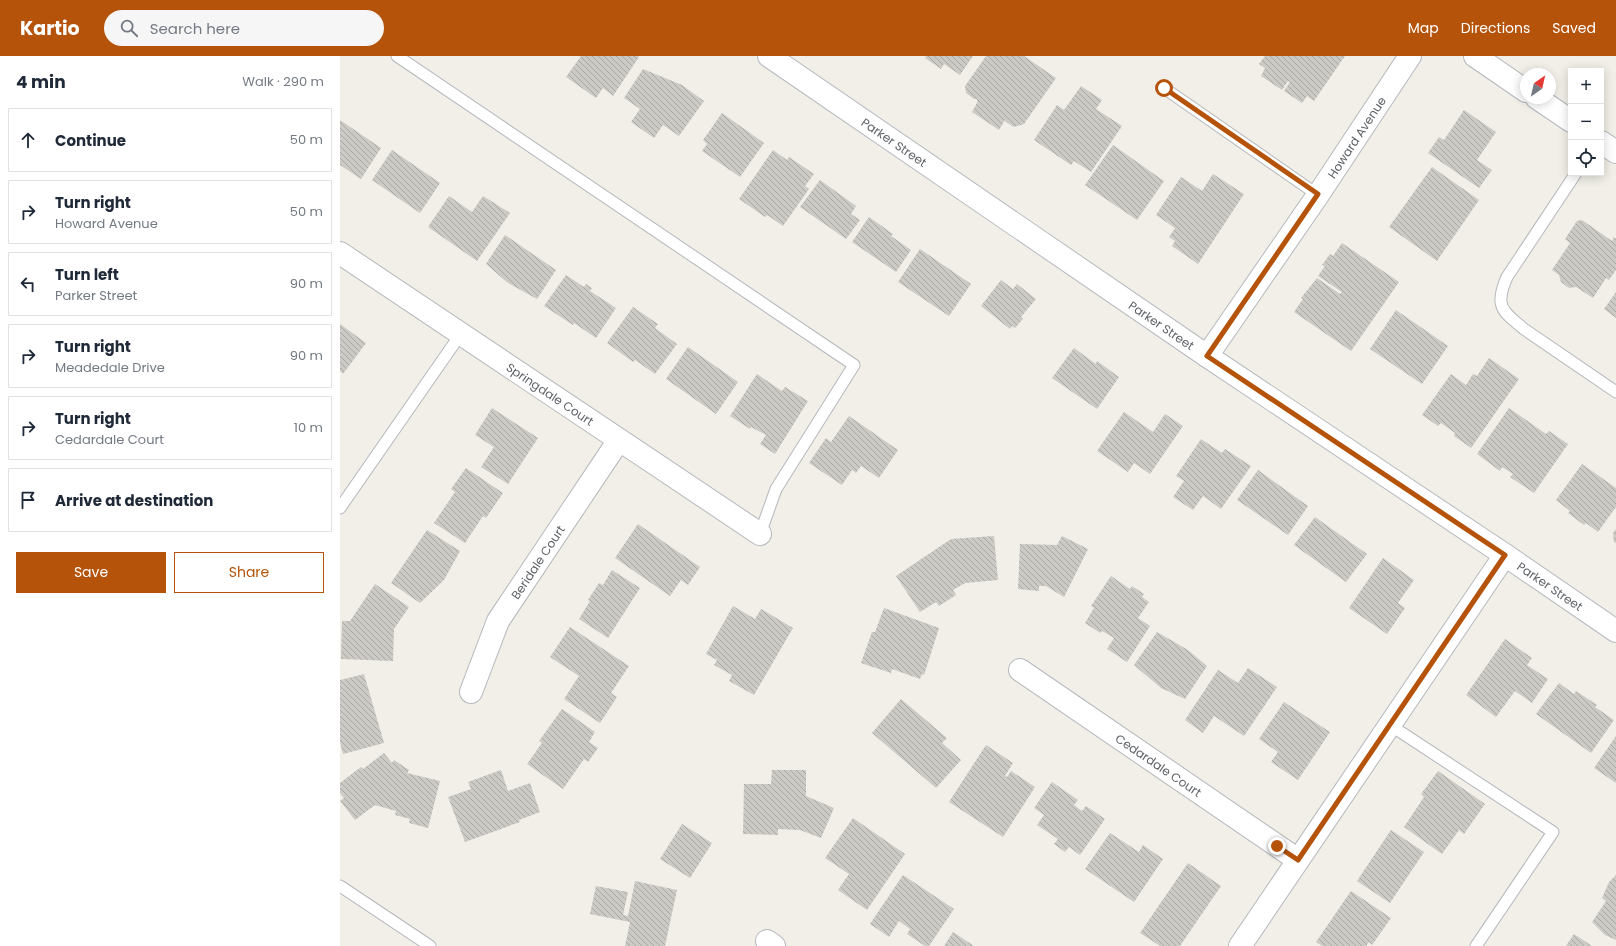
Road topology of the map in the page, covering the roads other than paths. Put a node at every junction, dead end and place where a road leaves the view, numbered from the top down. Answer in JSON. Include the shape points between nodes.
{"nodes":[{"id":1,"x":397,"y":56,"type":"edge"},
{"id":2,"x":770,"y":56,"type":"edge"},
{"id":3,"x":1410,"y":56,"type":"edge"},
{"id":4,"x":1475,"y":56,"type":"edge"},
{"id":5,"x":1520,"y":87,"type":"edge"},
{"id":6,"x":1164,"y":88,"type":"dead end"},
{"id":7,"x":1546,"y":104,"type":"edge"},
{"id":8,"x":1568,"y":119,"type":"edge"},
{"id":9,"x":1604,"y":144,"type":"edge"},
{"id":10,"x":1616,"y":152,"type":"edge"},
{"id":11,"x":1574,"y":176,"type":"edge"},
{"id":12,"x":1318,"y":194,"type":"junction"},
{"id":13,"x":340,"y":253,"type":"edge"},
{"id":14,"x":460,"y":335,"type":"junction"},
{"id":15,"x":1207,"y":356,"type":"junction"},
{"id":16,"x":1616,"y":392,"type":"edge"},
{"id":17,"x":619,"y":440,"type":"junction"},
{"id":18,"x":340,"y":508,"type":"edge"},
{"id":19,"x":760,"y":534,"type":"joint"},
{"id":20,"x":1505,"y":555,"type":"junction"},
{"id":21,"x":1616,"y":631,"type":"edge"},
{"id":22,"x":1020,"y":670,"type":"dead end"},
{"id":23,"x":471,"y":692,"type":"dead end"},
{"id":24,"x":1390,"y":725,"type":"junction"},
{"id":25,"x":1298,"y":860,"type":"junction"},
{"id":26,"x":340,"y":886,"type":"edge"},
{"id":27,"x":430,"y":946,"type":"edge"},
{"id":28,"x":1240,"y":946,"type":"edge"},
{"id":29,"x":1476,"y":946,"type":"edge"}],
"edges":[{"from":1,"to":19,"type":"lane","via":[[854,365],[776,489]]},
{"from":2,"to":15,"type":"street","name":"Parker Street"},
{"from":3,"to":12,"type":"street","name":"Howard Avenue"},
{"from":4,"to":5,"type":"street"},
{"from":6,"to":12,"type":"lane"},
{"from":7,"to":8,"type":"street"},
{"from":9,"to":10,"type":"street"},
{"from":11,"to":16,"type":"lane","via":[[1507,277],[1501,289],[1500,302],[1502,309],[1524,330]]},
{"from":12,"to":15,"type":"street","name":"Howard Avenue"},
{"from":13,"to":14,"type":"street","name":"Springdale Court"},
{"from":14,"to":17,"type":"street","name":"Springdale Court"},
{"from":14,"to":18,"type":"lane"},
{"from":15,"to":20,"type":"street","name":"Parker Street"},
{"from":17,"to":19,"type":"street","name":"Springdale Court"},
{"from":17,"to":23,"type":"street","name":"Beridale Court","via":[[498,621]]},
{"from":20,"to":21,"type":"street","name":"Parker Street"},
{"from":20,"to":24,"type":"street"},
{"from":22,"to":25,"type":"street","name":"Cedardale Court"},
{"from":24,"to":25,"type":"street"},
{"from":24,"to":29,"type":"lane","via":[[1553,832]]},
{"from":25,"to":28,"type":"street"},
{"from":26,"to":27,"type":"lane"}]}
